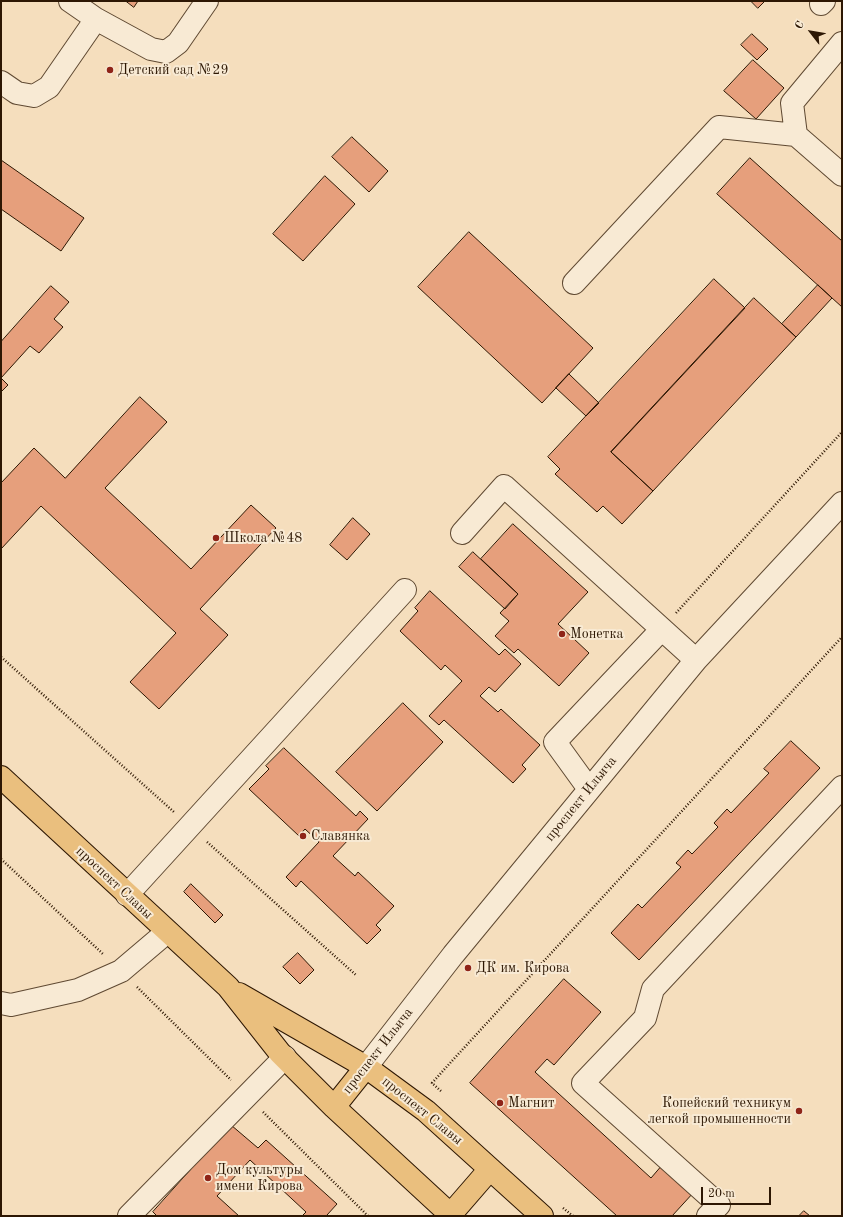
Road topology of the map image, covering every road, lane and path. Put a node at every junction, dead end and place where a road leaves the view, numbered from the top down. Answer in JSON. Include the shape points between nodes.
{"nodes":[{"id":1,"x":70,"y":1,"type":"edge"},
{"id":2,"x":207,"y":1,"type":"edge"},
{"id":3,"x":96,"y":19,"type":"junction"},
{"id":4,"x":842,"y":43,"type":"edge"},
{"id":5,"x":1,"y":82,"type":"edge"},
{"id":6,"x":796,"y":135,"type":"junction"},
{"id":7,"x":842,"y":175,"type":"edge"},
{"id":8,"x":574,"y":283,"type":"dead end"},
{"id":9,"x":842,"y":432,"type":"edge"},
{"id":10,"x":842,"y":502,"type":"edge"},
{"id":11,"x":462,"y":533,"type":"dead end"},
{"id":12,"x":405,"y":590,"type":"dead end"},
{"id":13,"x":662,"y":629,"type":"junction"},
{"id":14,"x":842,"y":637,"type":"edge"},
{"id":15,"x":696,"y":660,"type":"junction"},
{"id":16,"x":1,"y":777,"type":"edge"},
{"id":17,"x":842,"y":787,"type":"edge"},
{"id":18,"x":589,"y":789,"type":"junction"},
{"id":19,"x":1,"y":859,"type":"edge"},
{"id":20,"x":127,"y":895,"type":"junction"},
{"id":21,"x":167,"y":932,"type":"junction"},
{"id":22,"x":121,"y":971,"type":"junction"},
{"id":23,"x":228,"y":987,"type":"junction"},
{"id":24,"x":1,"y":1003,"type":"edge"},
{"id":25,"x":285,"y":1057,"type":"junction"},
{"id":26,"x":451,"y":1062,"type":"dead end"},
{"id":27,"x":366,"y":1067,"type":"junction"},
{"id":28,"x":247,"y":1096,"type":"junction"},
{"id":29,"x":334,"y":1107,"type":"junction"},
{"id":30,"x":490,"y":1169,"type":"junction"},
{"id":31,"x":451,"y":1215,"type":"edge"},
{"id":32,"x":129,"y":1216,"type":"edge"},
{"id":33,"x":368,"y":1216,"type":"edge"},
{"id":34,"x":542,"y":1216,"type":"edge"},
{"id":35,"x":708,"y":1216,"type":"edge"}],
"edges":[{"from":1,"to":3,"type":"street"},
{"from":2,"to":3,"type":"street","via":[[178,43],[166,52],[151,49]]},
{"from":3,"to":5,"type":"street","via":[[49,87],[34,96],[16,92]]},
{"from":4,"to":6,"type":"street","via":[[792,103]]},
{"from":6,"to":7,"type":"street"},
{"from":6,"to":8,"type":"street","via":[[719,127]]},
{"from":9,"to":13,"type":"path"},
{"from":10,"to":15,"type":"street","name":"проспект Ильича"},
{"from":11,"to":13,"type":"street","via":[[504,486]]},
{"from":12,"to":20,"type":"street"},
{"from":13,"to":15,"type":"street"},
{"from":13,"to":18,"type":"street","via":[[555,742]]},
{"from":14,"to":26,"type":"path"},
{"from":15,"to":18,"type":"street","name":"проспект Ильича"},
{"from":16,"to":20,"type":"main road","name":"проспект Славы"},
{"from":17,"to":35,"type":"street","via":[[654,989],[645,1018],[583,1083],[719,1204]]},
{"from":18,"to":27,"type":"street","name":"проспект Ильича","via":[[424,991]]},
{"from":19,"to":22,"type":"path"},
{"from":20,"to":21,"type":"main road","name":"проспект Славы"},
{"from":21,"to":22,"type":"street"},
{"from":21,"to":23,"type":"main road","name":"проспект Славы"},
{"from":22,"to":24,"type":"street","via":[[78,990],[11,1005]]},
{"from":22,"to":28,"type":"path"},
{"from":23,"to":25,"type":"main road","name":"проспект Славы"},
{"from":23,"to":27,"type":"main road","name":"проспект Славы"},
{"from":25,"to":28,"type":"street"},
{"from":25,"to":29,"type":"main road","name":"проспект Славы"},
{"from":27,"to":29,"type":"main road","name":"проспект Ильича"},
{"from":27,"to":30,"type":"main road","name":"проспект Славы","via":[[426,1111]]},
{"from":28,"to":32,"type":"street"},
{"from":28,"to":33,"type":"path"},
{"from":29,"to":31,"type":"main road","name":"проспект Славы"},
{"from":30,"to":31,"type":"main road"},
{"from":30,"to":34,"type":"main road","name":"проспект Славы"}]}
